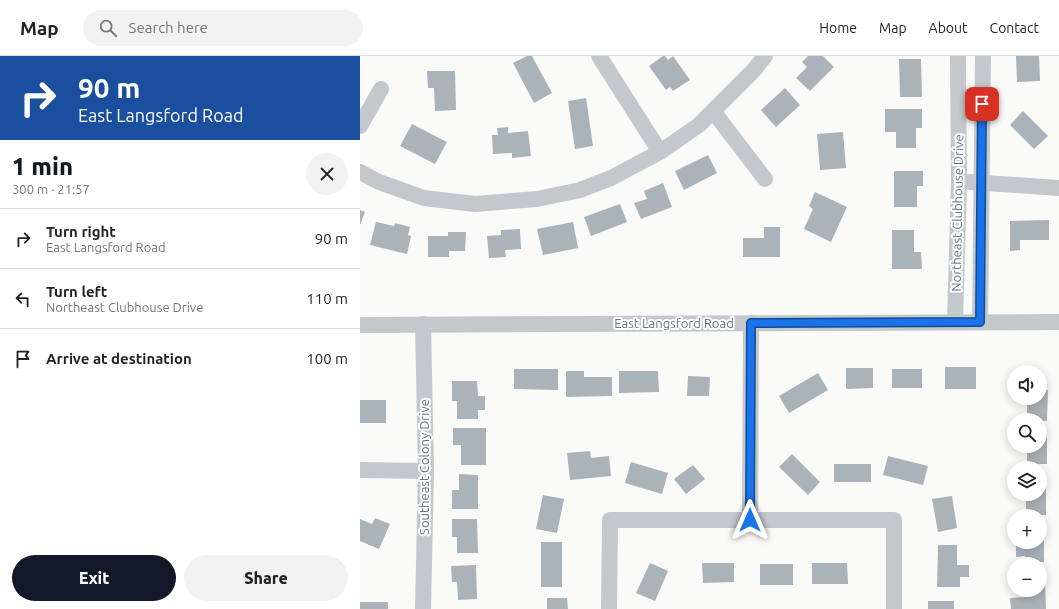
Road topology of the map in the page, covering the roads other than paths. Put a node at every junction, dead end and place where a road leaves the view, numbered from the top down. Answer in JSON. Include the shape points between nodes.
{"nodes":[{"id":1,"x":599,"y":56,"type":"edge"},
{"id":2,"x":765,"y":56,"type":"edge"},
{"id":3,"x":958,"y":56,"type":"edge"},
{"id":4,"x":983,"y":56,"type":"edge"},
{"id":5,"x":381,"y":89,"type":"dead end"},
{"id":6,"x":713,"y":111,"type":"junction"},
{"id":7,"x":360,"y":126,"type":"edge"},
{"id":8,"x":660,"y":152,"type":"junction"},
{"id":9,"x":360,"y":172,"type":"edge"},
{"id":10,"x":765,"y":179,"type":"dead end"},
{"id":11,"x":959,"y":182,"type":"junction"},
{"id":12,"x":981,"y":183,"type":"junction"},
{"id":13,"x":1059,"y":188,"type":"edge"},
{"id":14,"x":956,"y":322,"type":"junction"},
{"id":15,"x":980,"y":322,"type":"junction"},
{"id":16,"x":1059,"y":322,"type":"edge"},
{"id":17,"x":751,"y":323,"type":"junction"},
{"id":18,"x":423,"y":324,"type":"junction"},
{"id":19,"x":360,"y":325,"type":"edge"},
{"id":20,"x":360,"y":470,"type":"edge"},
{"id":21,"x":426,"y":471,"type":"junction"},
{"id":22,"x":750,"y":520,"type":"junction"},
{"id":23,"x":423,"y":609,"type":"edge"},
{"id":24,"x":609,"y":609,"type":"edge"},
{"id":25,"x":894,"y":609,"type":"edge"}],
"edges":[{"from":1,"to":8,"type":"street"},
{"from":2,"to":6,"type":"street"},
{"from":3,"to":11,"type":"street","name":"Northeast Clubhouse Drive"},
{"from":4,"to":12,"type":"street","name":"Northeast Clubhouse Drive"},
{"from":5,"to":7,"type":"street"},
{"from":6,"to":8,"type":"street","via":[[699,125]]},
{"from":6,"to":10,"type":"street"},
{"from":8,"to":9,"type":"street","via":[[611,178],[580,190],[537,199],[475,204],[424,198],[379,182]]},
{"from":11,"to":12,"type":"street"},
{"from":11,"to":14,"type":"street","name":"Northeast Clubhouse Drive"},
{"from":12,"to":13,"type":"street"},
{"from":12,"to":15,"type":"street","name":"Northeast Clubhouse Drive"},
{"from":14,"to":15,"type":"street","name":"East Langsford Road"},
{"from":14,"to":17,"type":"street","name":"East Langsford Road"},
{"from":15,"to":16,"type":"street","name":"East Langsford Road"},
{"from":17,"to":18,"type":"street","name":"East Langsford Road"},
{"from":17,"to":22,"type":"street"},
{"from":18,"to":19,"type":"street","name":"East Langsford Road"},
{"from":18,"to":21,"type":"street","name":"Southeast Colony Drive"},
{"from":20,"to":21,"type":"street"},
{"from":21,"to":23,"type":"street","name":"Southeast Colony Drive"},
{"from":22,"to":24,"type":"street","via":[[610,520]]},
{"from":22,"to":25,"type":"street","via":[[894,520]]}]}
